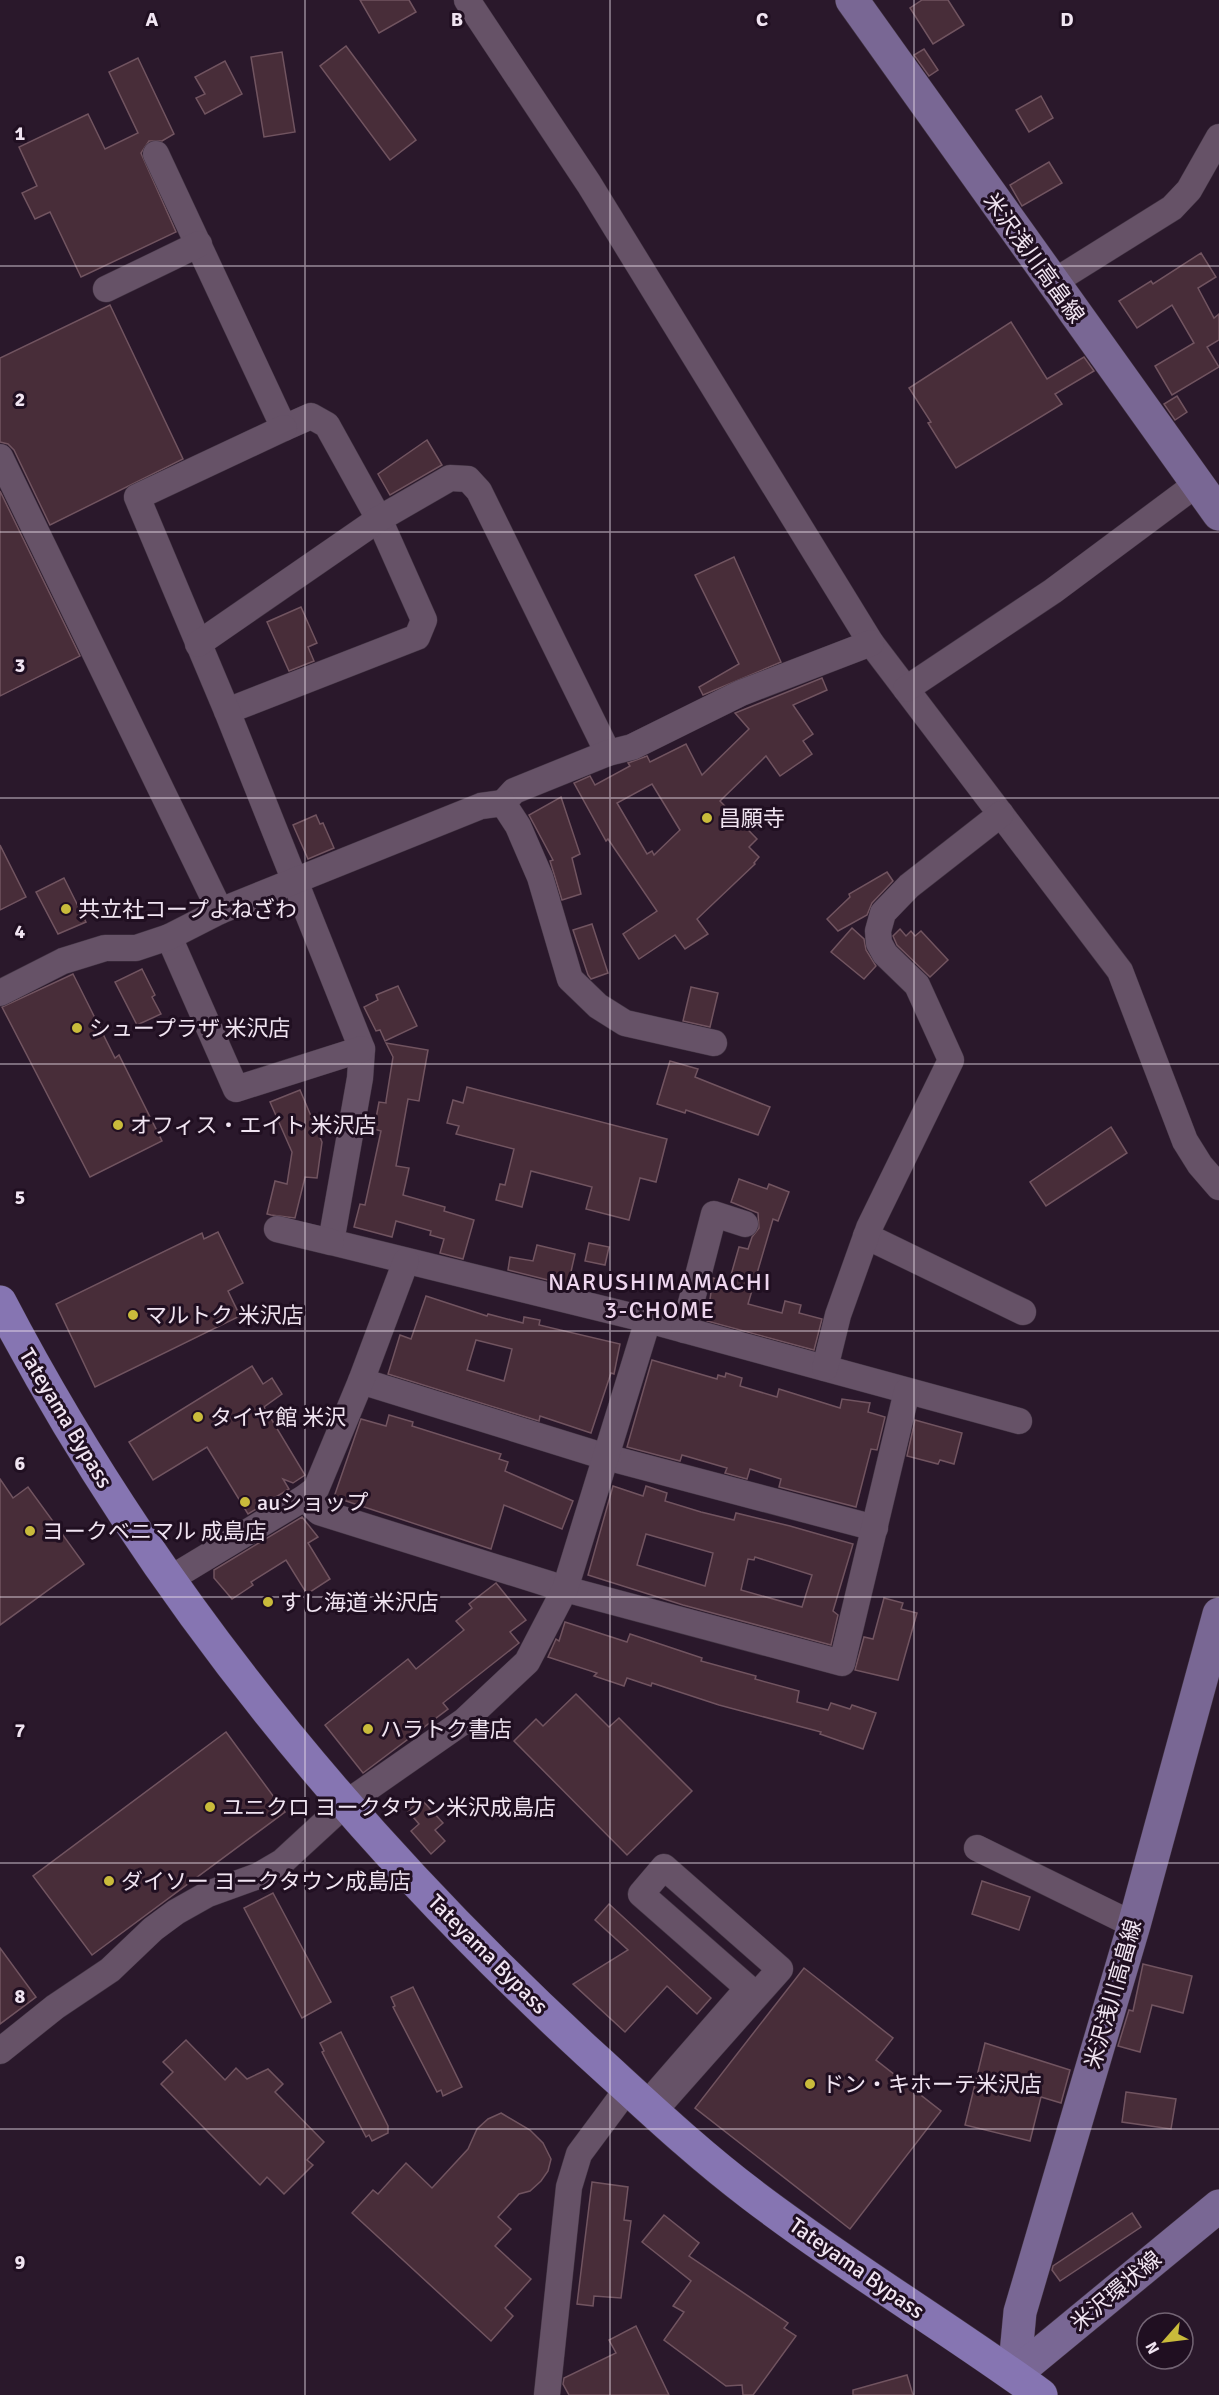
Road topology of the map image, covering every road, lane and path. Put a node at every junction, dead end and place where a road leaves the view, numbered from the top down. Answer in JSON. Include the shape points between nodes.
{"nodes":[{"id":1,"x":468,"y":0,"type":"edge"},
{"id":2,"x":852,"y":0,"type":"edge"},
{"id":3,"x":1219,"y":137,"type":"edge"},
{"id":4,"x":156,"y":154,"type":"dead end"},
{"id":5,"x":199,"y":244,"type":"junction"},
{"id":6,"x":1052,"y":284,"type":"junction"},
{"id":7,"x":106,"y":289,"type":"dead end"},
{"id":8,"x":284,"y":428,"type":"junction"},
{"id":9,"x":0,"y":457,"type":"edge"},
{"id":10,"x":1209,"y":491,"type":"edge"},
{"id":11,"x":379,"y":519,"type":"junction"},
{"id":12,"x":871,"y":643,"type":"junction"},
{"id":13,"x":198,"y":644,"type":"junction"},
{"id":14,"x":906,"y":688,"type":"junction"},
{"id":15,"x":227,"y":711,"type":"junction"},
{"id":16,"x":608,"y":753,"type":"junction"},
{"id":17,"x":503,"y":803,"type":"junction"},
{"id":18,"x":1001,"y":814,"type":"junction"},
{"id":19,"x":294,"y":882,"type":"junction"},
{"id":20,"x":220,"y":911,"type":"junction"},
{"id":21,"x":169,"y":937,"type":"junction"},
{"id":22,"x":0,"y":993,"type":"edge"},
{"id":23,"x":714,"y":1043,"type":"dead end"},
{"id":24,"x":362,"y":1049,"type":"junction"},
{"id":25,"x":1219,"y":1187,"type":"edge"},
{"id":26,"x":745,"y":1224,"type":"dead end"},
{"id":27,"x":277,"y":1229,"type":"dead end"},
{"id":28,"x":866,"y":1236,"type":"junction"},
{"id":29,"x":331,"y":1242,"type":"junction"},
{"id":30,"x":406,"y":1262,"type":"junction"},
{"id":31,"x":0,"y":1302,"type":"edge"},
{"id":32,"x":1023,"y":1312,"type":"dead end"},
{"id":33,"x":648,"y":1320,"type":"junction"},
{"id":34,"x":684,"y":1330,"type":"junction"},
{"id":35,"x":825,"y":1368,"type":"junction"},
{"id":36,"x":361,"y":1380,"type":"junction"},
{"id":37,"x":907,"y":1391,"type":"junction"},
{"id":38,"x":1019,"y":1421,"type":"dead end"},
{"id":39,"x":606,"y":1457,"type":"junction"},
{"id":40,"x":304,"y":1498,"type":"junction"},
{"id":41,"x":875,"y":1528,"type":"junction"},
{"id":42,"x":170,"y":1579,"type":"junction"},
{"id":43,"x":565,"y":1589,"type":"junction"},
{"id":44,"x":1219,"y":1614,"type":"edge"},
{"id":45,"x":345,"y":1803,"type":"junction"},
{"id":46,"x":978,"y":1848,"type":"dead end"},
{"id":47,"x":1134,"y":1924,"type":"junction"},
{"id":48,"x":0,"y":2051,"type":"edge"},
{"id":49,"x":643,"y":2101,"type":"junction"},
{"id":50,"x":1219,"y":2206,"type":"edge"},
{"id":51,"x":1009,"y":2385,"type":"edge"},
{"id":52,"x":547,"y":2395,"type":"edge"},
{"id":53,"x":1041,"y":2395,"type":"edge"}],
"edges":[{"from":1,"to":12,"type":"street","via":[[589,184]]},
{"from":2,"to":6,"type":"main road","name":"米沢浅川高畠線"},
{"from":3,"to":6,"type":"street","via":[[1189,190],[1172,208]]},
{"from":4,"to":5,"type":"street"},
{"from":5,"to":7,"type":"street"},
{"from":5,"to":8,"type":"street"},
{"from":6,"to":10,"type":"main road","name":"米沢浅川高畠線"},
{"from":8,"to":11,"type":"street","via":[[311,416],[327,425]]},
{"from":8,"to":13,"type":"street","via":[[137,497]]},
{"from":9,"to":20,"type":"street"},
{"from":10,"to":14,"type":"street"},
{"from":11,"to":13,"type":"street"},
{"from":11,"to":15,"type":"street","via":[[423,620],[417,636]]},
{"from":11,"to":16,"type":"street","via":[[450,478],[468,480],[479,490]]},
{"from":12,"to":14,"type":"street"},
{"from":12,"to":16,"type":"street","via":[[741,693],[632,747]]},
{"from":13,"to":15,"type":"street"},
{"from":14,"to":18,"type":"street"},
{"from":15,"to":19,"type":"street"},
{"from":16,"to":17,"type":"street","via":[[514,791]]},
{"from":17,"to":19,"type":"street","via":[[481,806]]},
{"from":17,"to":23,"type":"street","via":[[518,826],[540,877],[570,979],[598,1006],[625,1023]]},
{"from":18,"to":25,"type":"street","via":[[1120,970],[1185,1141]]},
{"from":18,"to":28,"type":"street","via":[[909,886],[884,913],[878,931],[885,954],[917,986],[951,1059]]},
{"from":19,"to":20,"type":"street"},
{"from":19,"to":24,"type":"street"},
{"from":20,"to":21,"type":"street"},
{"from":21,"to":22,"type":"street","via":[[136,948],[105,948],[63,960]]},
{"from":21,"to":24,"type":"street","via":[[237,1089]]},
{"from":24,"to":29,"type":"street"},
{"from":26,"to":34,"type":"street","via":[[714,1214]]},
{"from":27,"to":29,"type":"street"},
{"from":28,"to":32,"type":"street"},
{"from":28,"to":35,"type":"street","via":[[838,1315]]},
{"from":29,"to":30,"type":"street"},
{"from":30,"to":33,"type":"street"},
{"from":30,"to":36,"type":"street"},
{"from":31,"to":42,"type":"highway","name":"Tateyama Bypass","via":[[67,1423]]},
{"from":33,"to":34,"type":"street"},
{"from":33,"to":39,"type":"street"},
{"from":34,"to":35,"type":"street"},
{"from":35,"to":37,"type":"street"},
{"from":36,"to":39,"type":"street"},
{"from":36,"to":40,"type":"street","via":[[316,1489]]},
{"from":37,"to":38,"type":"street"},
{"from":37,"to":41,"type":"street"},
{"from":39,"to":41,"type":"street"},
{"from":39,"to":43,"type":"street"},
{"from":40,"to":42,"type":"street"},
{"from":40,"to":43,"type":"street","via":[[319,1512]]},
{"from":41,"to":43,"type":"street","via":[[842,1663]]},
{"from":42,"to":45,"type":"highway","name":"Tateyama Bypass","via":[[257,1699]]},
{"from":43,"to":45,"type":"street","via":[[527,1662],[464,1721]]},
{"from":44,"to":47,"type":"main road","name":"米沢浅川高畠線"},
{"from":45,"to":48,"type":"street","via":[[282,1862],[176,1912],[110,1970]]},
{"from":45,"to":49,"type":"highway","name":"Tateyama Bypass","via":[[528,1997]]},
{"from":46,"to":47,"type":"street"},
{"from":47,"to":51,"type":"main road","name":"米沢浅川高畠線","via":[[1020,2312]]},
{"from":49,"to":49,"type":"street","via":[[748,1988],[641,1894],[664,1867],[780,1969]]},
{"from":49,"to":51,"type":"highway","name":"Tateyama Bypass","via":[[750,2194]]},
{"from":49,"to":52,"type":"street","via":[[579,2154],[568,2187]]},
{"from":50,"to":51,"type":"main road","name":"米沢環状線"},
{"from":51,"to":53,"type":"highway","name":"Tateyama Bypass"}]}
